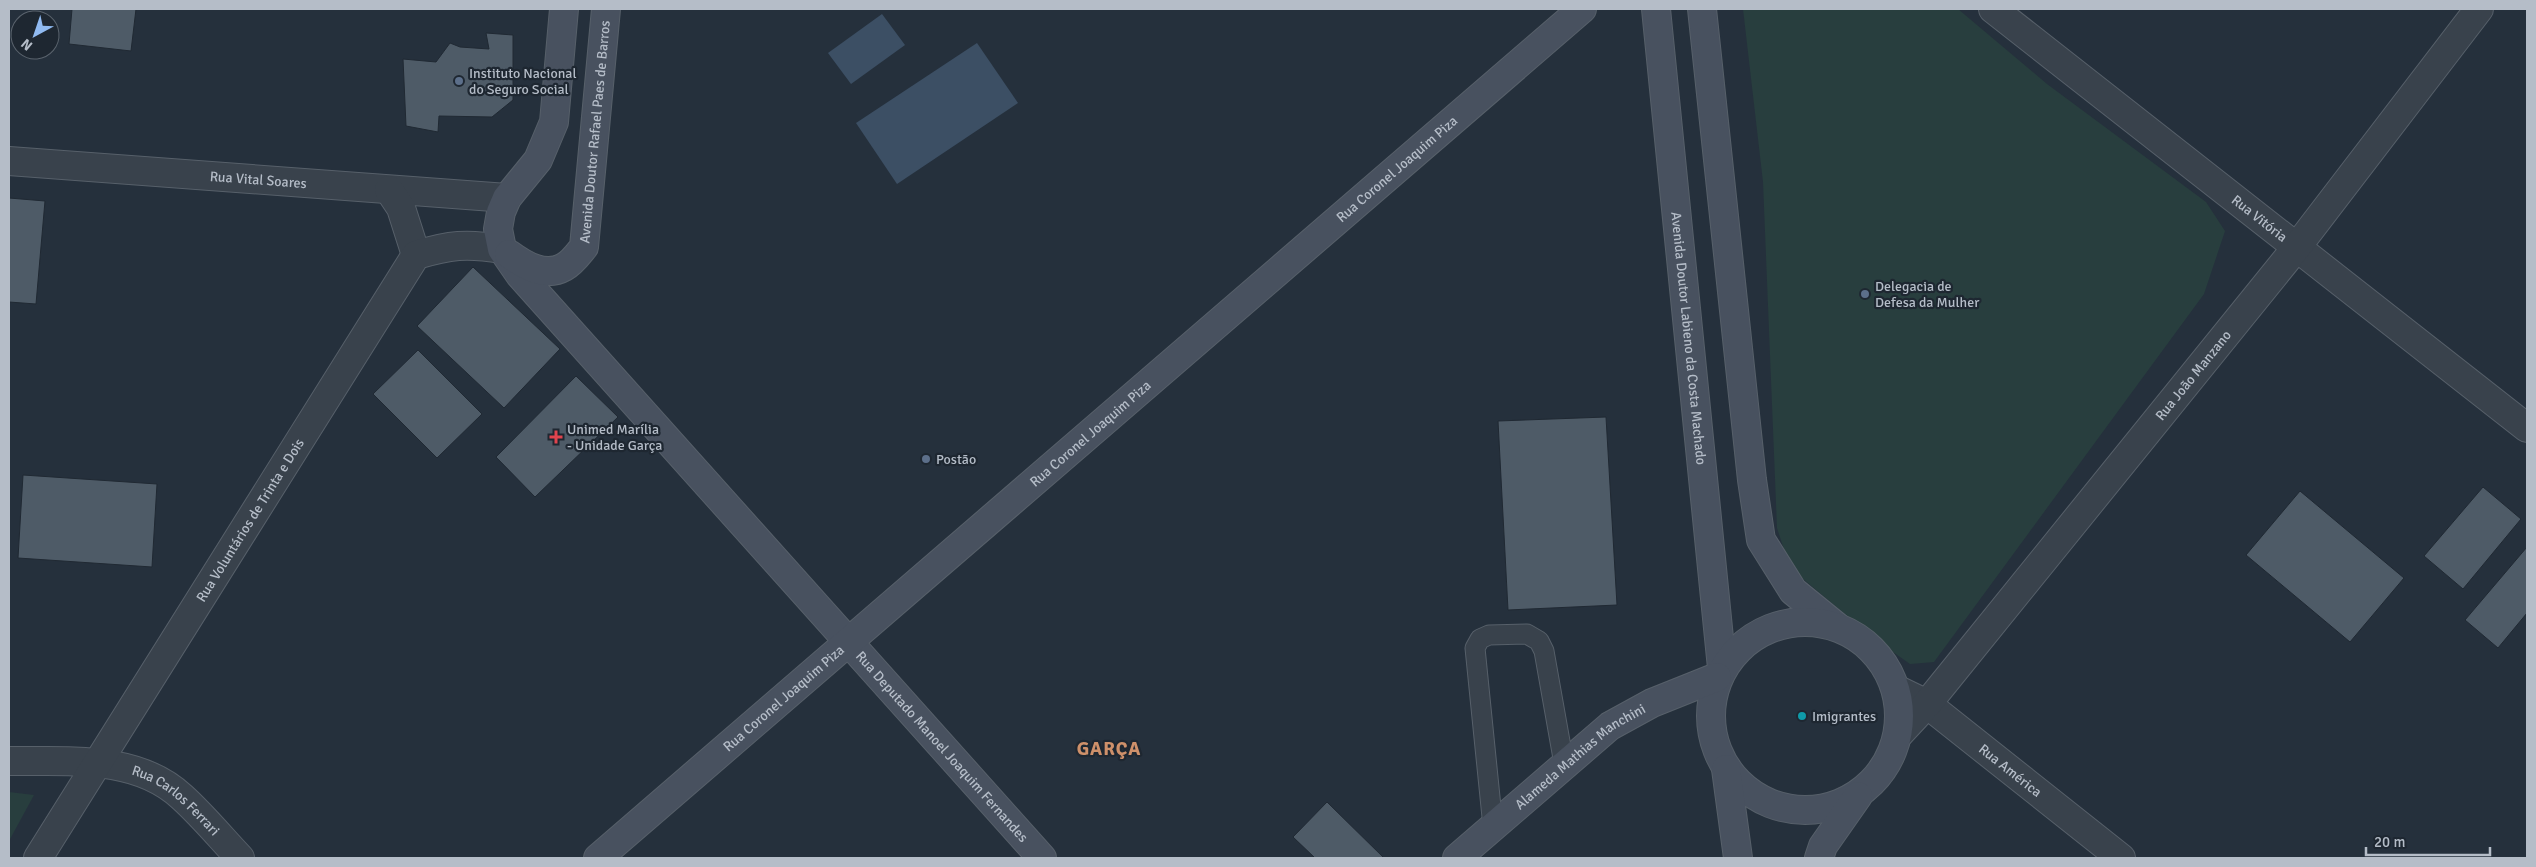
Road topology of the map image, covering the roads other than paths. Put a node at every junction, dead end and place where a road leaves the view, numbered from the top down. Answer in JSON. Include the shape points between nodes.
{"nodes":[{"id":1,"x":564,"y":9,"type":"edge"},
{"id":2,"x":606,"y":9,"type":"edge"},
{"id":3,"x":1582,"y":9,"type":"edge"},
{"id":4,"x":1656,"y":9,"type":"edge"},
{"id":5,"x":1702,"y":9,"type":"edge"},
{"id":6,"x":1993,"y":9,"type":"edge"},
{"id":7,"x":2479,"y":9,"type":"edge"},
{"id":8,"x":9,"y":161,"type":"edge"},
{"id":9,"x":388,"y":190,"type":"junction"},
{"id":10,"x":507,"y":198,"type":"junction"},
{"id":11,"x":2296,"y":248,"type":"junction"},
{"id":12,"x":502,"y":249,"type":"junction"},
{"id":13,"x":416,"y":255,"type":"junction"},
{"id":14,"x":2527,"y":428,"type":"edge"},
{"id":15,"x":1836,"y":626,"type":"junction"},
{"id":16,"x":849,"y":641,"type":"junction"},
{"id":17,"x":1720,"y":673,"type":"junction"},
{"id":18,"x":1896,"y":689,"type":"junction"},
{"id":19,"x":1927,"y":704,"type":"junction"},
{"id":20,"x":1899,"y":734,"type":"junction"},
{"id":21,"x":9,"y":761,"type":"edge"},
{"id":22,"x":97,"y":763,"type":"junction"},
{"id":23,"x":1564,"y":764,"type":"junction"},
{"id":24,"x":1726,"y":769,"type":"junction"},
{"id":25,"x":1858,"y":796,"type":"junction"},
{"id":26,"x":1493,"y":827,"type":"junction"},
{"id":27,"x":38,"y":858,"type":"edge"},
{"id":28,"x":240,"y":858,"type":"edge"},
{"id":29,"x":598,"y":858,"type":"edge"},
{"id":30,"x":1042,"y":858,"type":"edge"},
{"id":31,"x":1457,"y":858,"type":"edge"},
{"id":32,"x":1738,"y":858,"type":"edge"},
{"id":33,"x":1819,"y":858,"type":"edge"},
{"id":34,"x":2121,"y":858,"type":"edge"}],
"edges":[{"from":1,"to":10,"type":"main road","via":[[554,122],[538,160]]},
{"from":2,"to":12,"type":"main road","name":"Avenida Doutor Rafael Paes de Barros","via":[[584,247],[564,267],[541,271],[530,268]]},
{"from":3,"to":16,"type":"main road","name":"Rua Coronel Joaquim Piza"},
{"from":4,"to":17,"type":"main road","name":"Avenida Doutor Labieno da Costa Machado"},
{"from":5,"to":15,"type":"main road","via":[[1761,540],[1793,591]]},
{"from":6,"to":11,"type":"street","name":"Rua Vitória"},
{"from":7,"to":11,"type":"street","name":"Rua João Manzano"},
{"from":8,"to":9,"type":"street","name":"Rua Vital Soares"},
{"from":9,"to":10,"type":"street","name":"Rua Vital Soares"},
{"from":9,"to":13,"type":"street","via":[[401,208]]},
{"from":10,"to":12,"type":"main road","via":[[498,229]]},
{"from":11,"to":14,"type":"street","name":"Rua Vitória"},
{"from":11,"to":19,"type":"street","name":"Rua João Manzano"},
{"from":12,"to":13,"type":"street","via":[[472,244],[448,246]]},
{"from":12,"to":16,"type":"main road","name":"Rua Deputado Manoel Joaquim Fernandes","via":[[520,275]]},
{"from":13,"to":22,"type":"street","name":"Rua Voluntários de Trinta e Dois"},
{"from":15,"to":17,"type":"main road","via":[[1803,621],[1772,627],[1744,643]]},
{"from":15,"to":18,"type":"main road","via":[[1862,640],[1883,662]]},
{"from":16,"to":29,"type":"main road","name":"Rua Coronel Joaquim Piza"},
{"from":16,"to":30,"type":"main road","name":"Rua Deputado Manoel Joaquim Fernandes"},
{"from":17,"to":23,"type":"main road","name":"Alameda Mathias Manchini","via":[[1610,726]]},
{"from":17,"to":24,"type":"main road","via":[[1709,715],[1716,752]]},
{"from":18,"to":19,"type":"street","name":"Rua América"},
{"from":18,"to":20,"type":"main road"},
{"from":19,"to":20,"type":"street","name":"Rua João Manzano"},
{"from":19,"to":34,"type":"street","name":"Rua América"},
{"from":20,"to":25,"type":"main road","via":[[1886,767]]},
{"from":21,"to":22,"type":"street","name":"Rua Carlos Ferrari"},
{"from":22,"to":27,"type":"street","name":"Rua Voluntários de Trinta e Dois"},
{"from":22,"to":28,"type":"street","name":"Rua Carlos Ferrari","via":[[149,776],[181,796]]},
{"from":23,"to":26,"type":"main road","name":"Alameda Mathias Manchini"},
{"from":23,"to":26,"type":"lane","via":[[1544,651],[1539,641],[1527,634],[1489,635],[1480,639],[1475,648]]},
{"from":24,"to":25,"type":"main road","via":[[1746,791],[1772,806],[1802,812],[1831,808]]},
{"from":24,"to":32,"type":"main road"},
{"from":25,"to":33,"type":"main road","via":[[1823,846]]},
{"from":26,"to":31,"type":"main road","name":"Alameda Mathias Manchini"}]}
